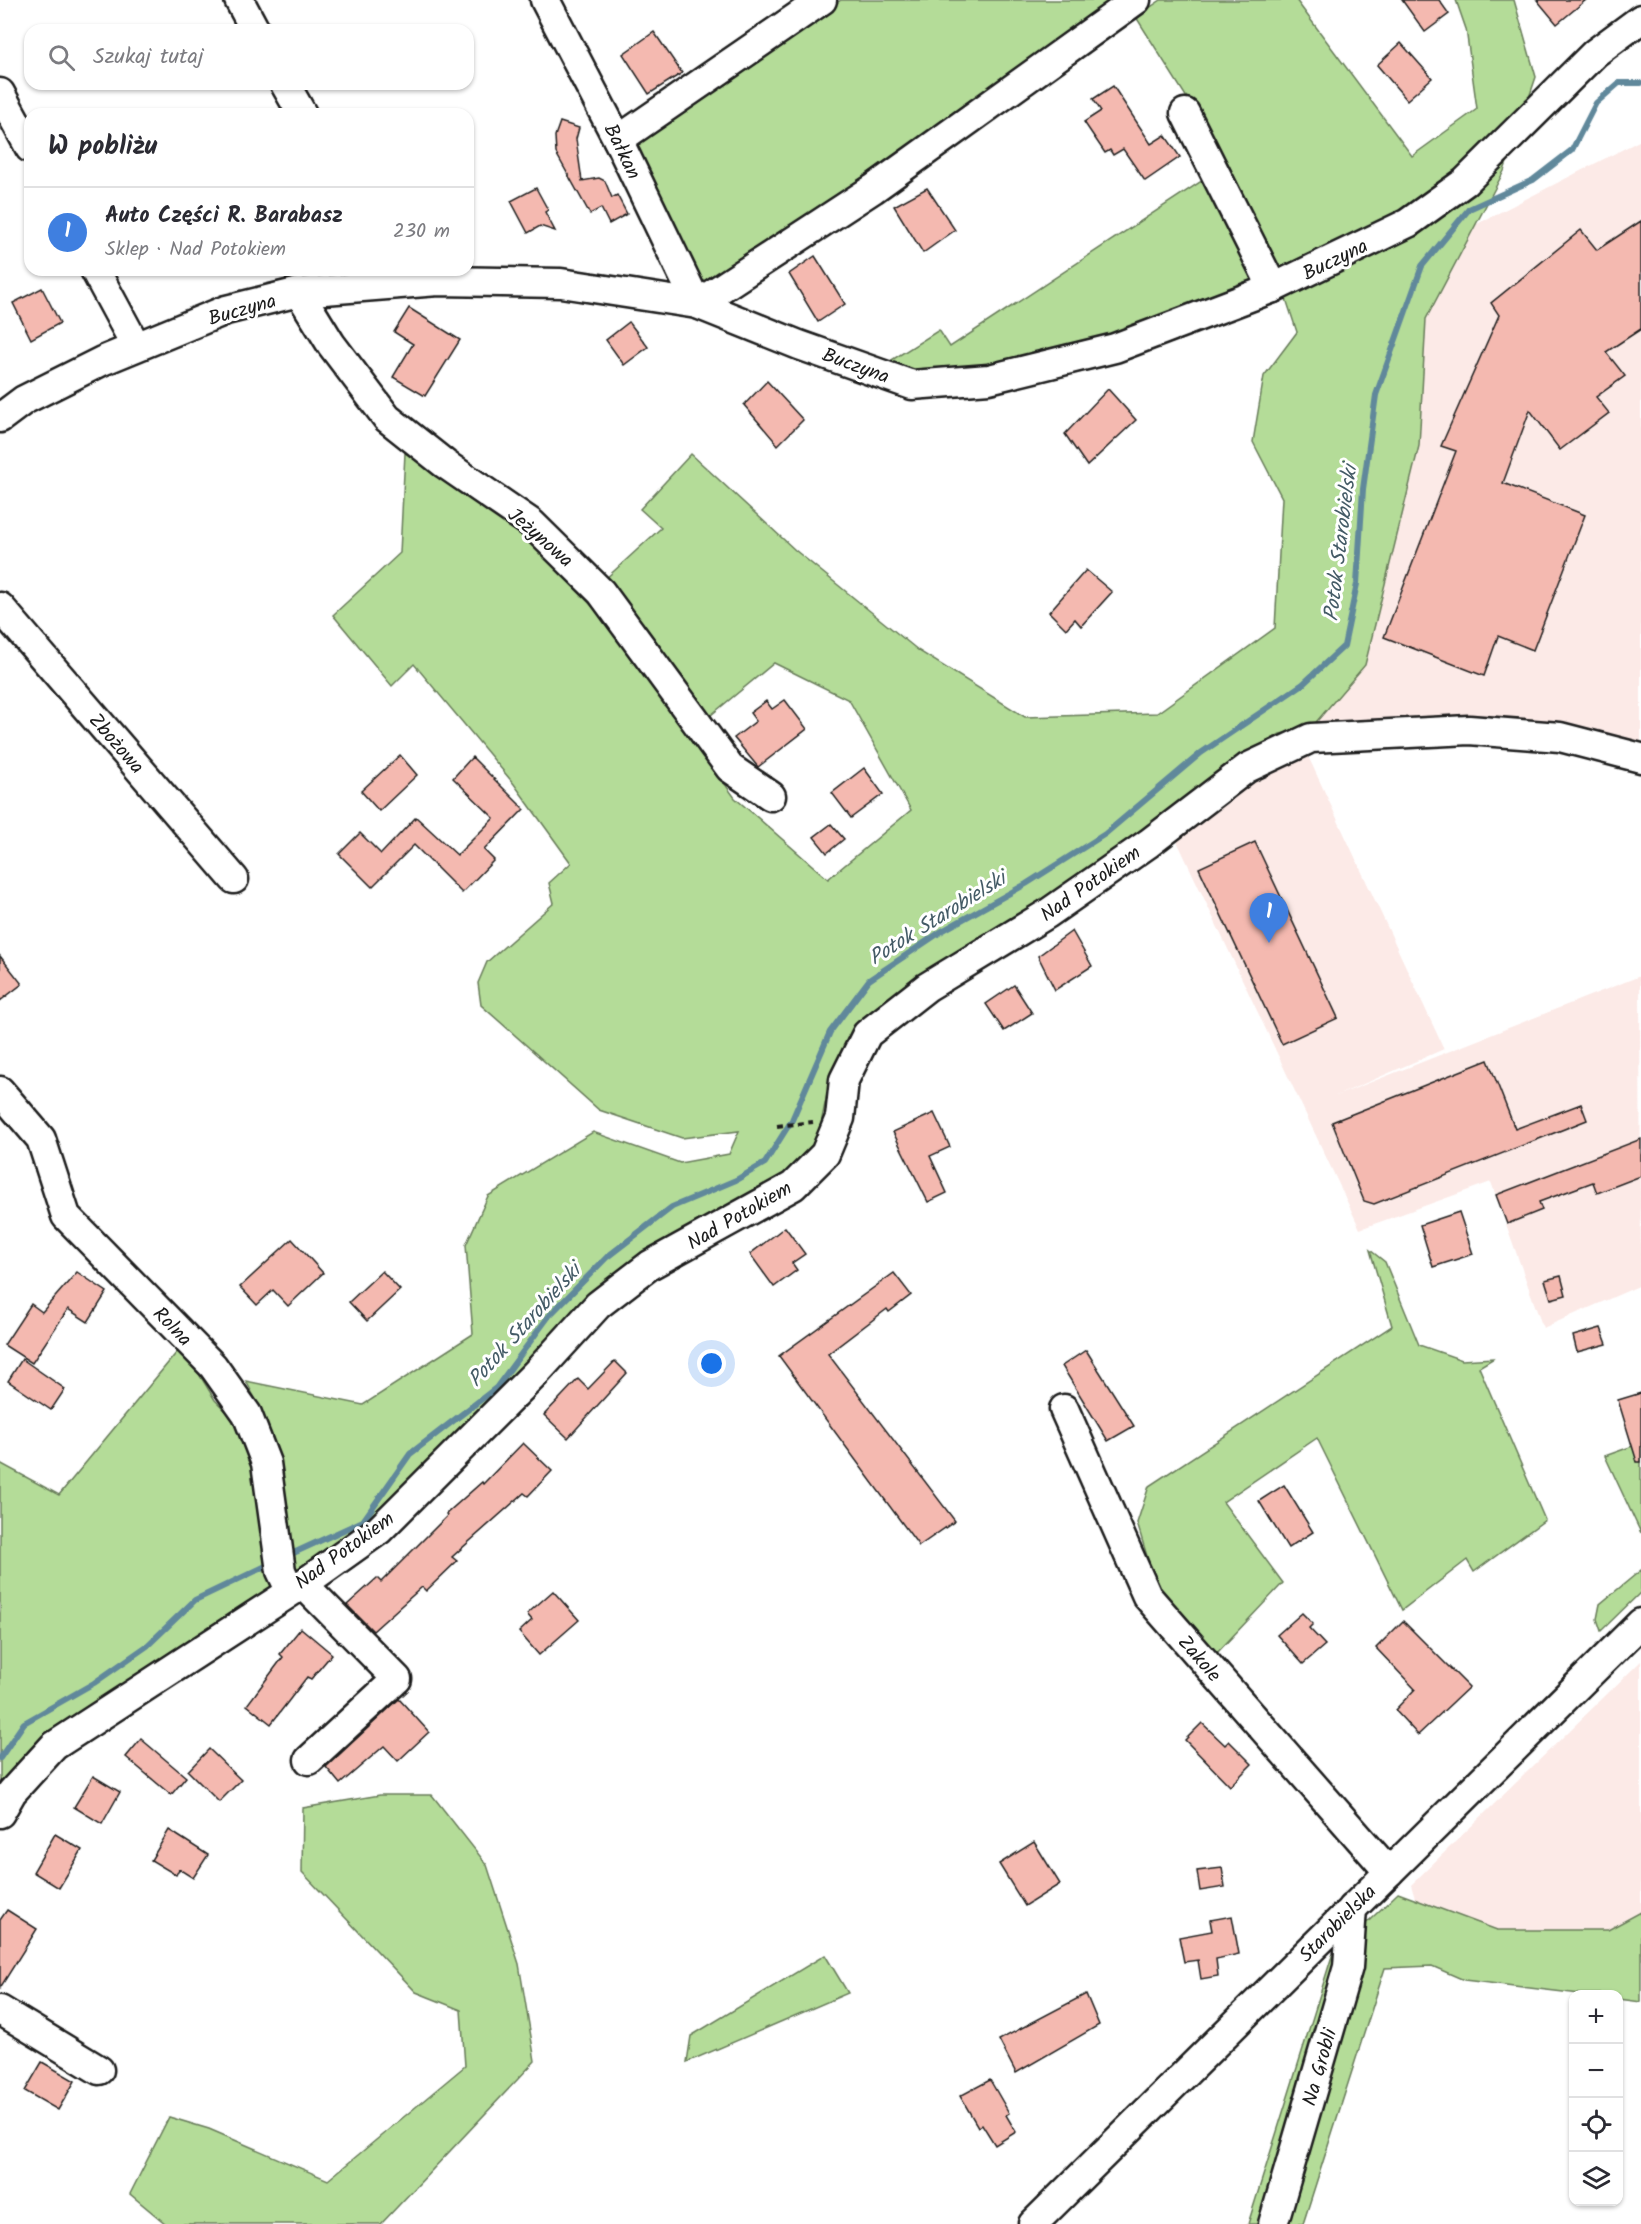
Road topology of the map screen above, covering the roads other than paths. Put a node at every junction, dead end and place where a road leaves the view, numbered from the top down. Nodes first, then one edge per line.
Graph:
1 (239, 0) edge
2 (545, 0) edge
3 (822, 0) edge
4 (1136, 0) edge
5 (1641, 19) edge
6 (252, 24) edge
7 (288, 90) edge
8 (0, 93) edge
9 (299, 108) edge
10 (1185, 113) dead end
11 (24, 137) edge
12 (618, 140) junction
13 (98, 276) edge
14 (392, 277) edge
15 (1273, 288) junction
16 (300, 292) junction
17 (697, 303) junction
18 (136, 346) junction
19 (0, 418) edge
20 (0, 607) edge
21 (1641, 758) edge
22 (771, 796) dead end
23 (234, 879) dead end
24 (0, 1091) edge
25 (1064, 1409) dead end
26 (288, 1574) junction
27 (1641, 1623) edge
28 (309, 1760) dead end
29 (0, 1813) edge
30 (1389, 1872) junction
31 (1352, 1908) junction
32 (0, 2010) edge
33 (99, 2070) dead end
34 (1033, 2224) edge
35 (1273, 2224) edge

1 - 6 street
2 - 12 street, Bałkan
3 - 12 street
4 - 17 street
5 - 15 street, Buczyna
7 - 9 street
8 - 11 street
10 - 15 street
12 - 17 street, Bałkan
13 - 18 street
14 - 16 street, Buczyna
14 - 17 street, Buczyna
15 - 17 street, Buczyna
16 - 18 street, Buczyna
16 - 22 street, Jeżynowa
18 - 19 street, Buczyna
20 - 23 street, Zbożowa
21 - 26 street, Nad Potokiem
24 - 26 street, Rolna
25 - 30 street, Zakole
26 - 28 street
26 - 29 street, Nad Potokiem
27 - 30 street, Starobielska
30 - 31 street, Starobielska
31 - 34 street, Starobielska
31 - 35 street, Na Grobli
32 - 33 street

